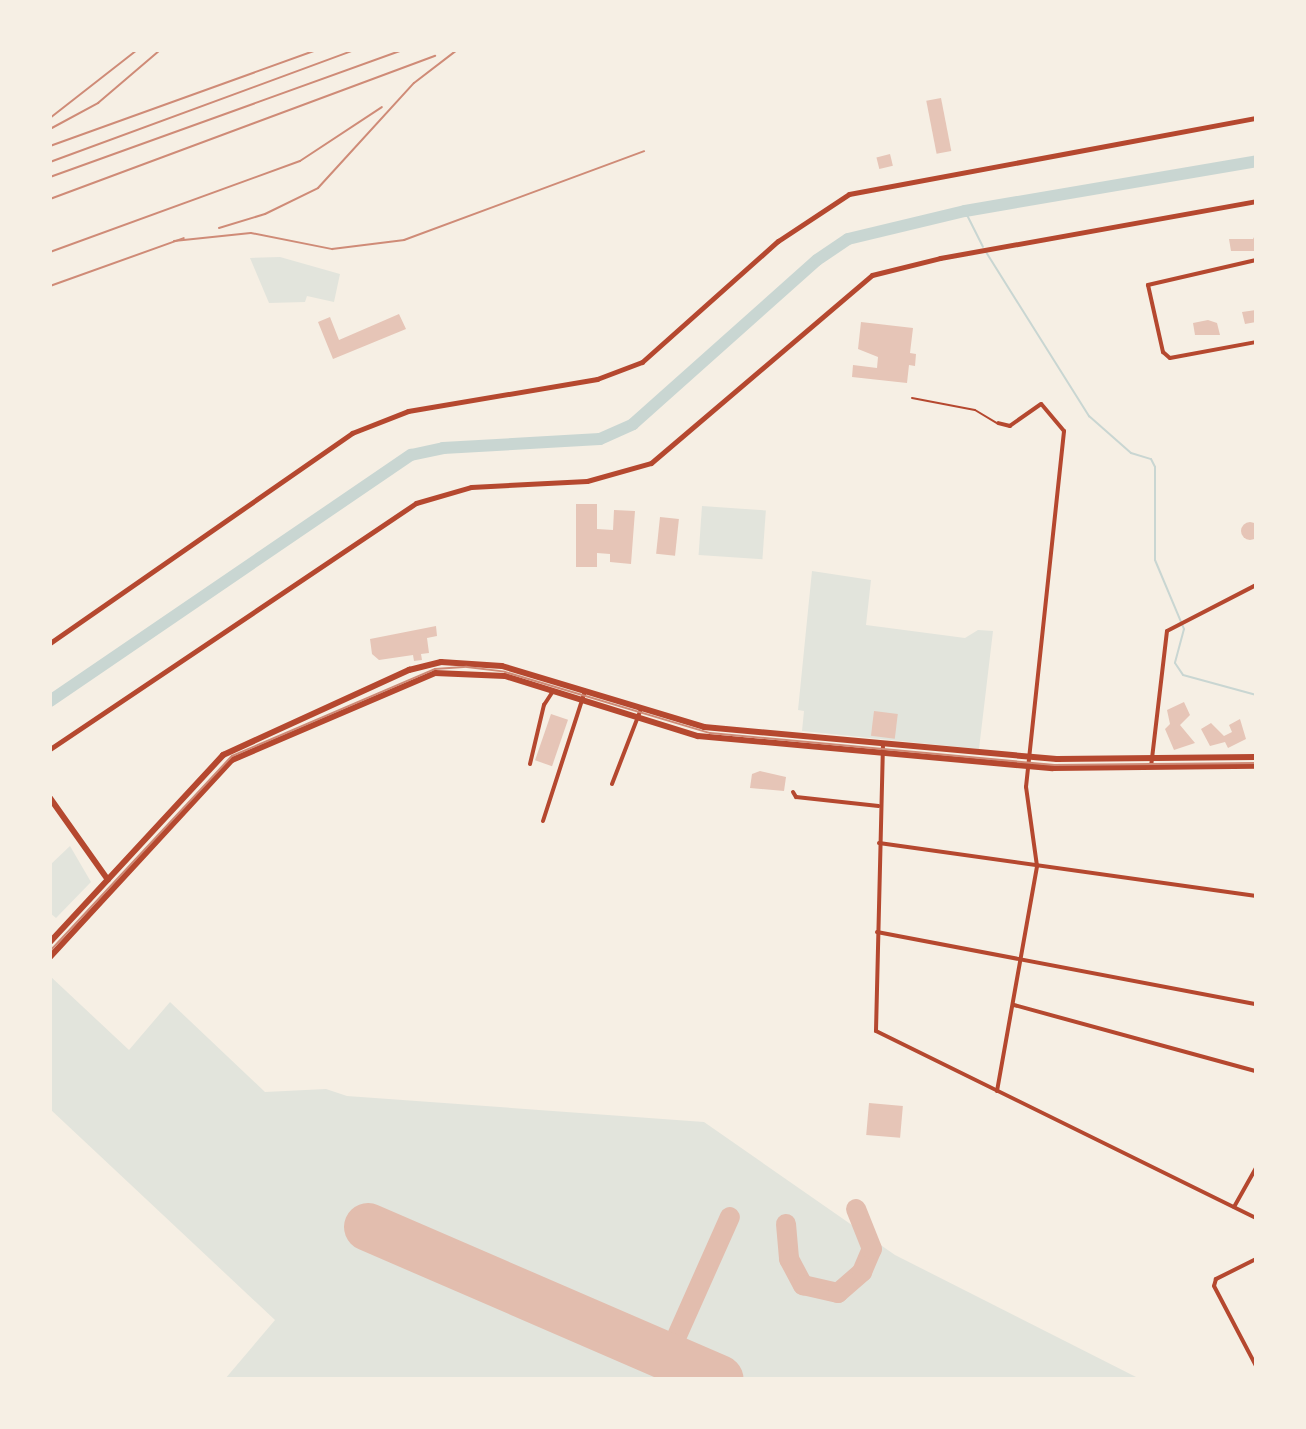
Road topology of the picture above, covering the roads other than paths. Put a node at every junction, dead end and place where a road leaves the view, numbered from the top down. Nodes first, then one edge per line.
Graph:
1 (1256, 118) edge
2 (1256, 201) edge
3 (1256, 260) edge
4 (1256, 342) edge
5 (912, 398) dead end
6 (998, 423) joint
7 (1256, 585) edge
8 (50, 643) edge
9 (554, 690) junction
10 (585, 691) junction
11 (583, 699) junction
12 (621, 700) junction
13 (641, 709) junction
14 (618, 711) junction
15 (637, 717) junction
16 (883, 744) junction
17 (50, 749) edge
18 (882, 753) junction
19 (1029, 757) junction
20 (1256, 757) edge
21 (1151, 758) junction
22 (530, 764) dead end
23 (1028, 766) junction
24 (1256, 766) edge
25 (1151, 767) junction
26 (612, 784) dead end
27 (793, 792) dead end
28 (51, 803) edge
29 (880, 806) junction
30 (543, 821) dead end
31 (879, 843) junction
32 (1037, 866) junction
33 (108, 879) junction
34 (115, 886) junction
35 (1256, 896) edge
36 (877, 932) junction
37 (50, 942) edge
38 (50, 957) edge
39 (1022, 960) junction
40 (1256, 1004) edge
41 (1014, 1005) junction
42 (1256, 1071) edge
43 (997, 1091) junction
44 (1256, 1168) edge
45 (1234, 1207) junction
46 (1256, 1218) edge
47 (1256, 1259) edge
48 (1256, 1366) edge

1 - 8 street
2 - 17 street
3 - 4 street
5 - 6 lane
6 - 19 street
7 - 21 street
9 - 11 main road
9 - 22 street
9 - 34 main road
10 - 11 street
10 - 12 main road
10 - 33 main road
11 - 14 main road
11 - 30 street
12 - 13 main road
12 - 14 street
13 - 15 street
13 - 16 main road
14 - 15 main road
15 - 18 main road
15 - 26 street
16 - 18 street
16 - 19 main road
18 - 23 main road
18 - 29 street
19 - 21 main road
19 - 23 street
20 - 21 main road
21 - 25 street
23 - 25 main road
23 - 32 street
24 - 25 main road
27 - 29 street
28 - 33 main road
29 - 31 street
31 - 32 street
31 - 36 street
32 - 35 street
32 - 39 street
33 - 34 main road
33 - 37 main road
34 - 38 main road
36 - 39 street
36 - 43 street
39 - 40 street
39 - 41 street
41 - 42 street
41 - 43 street
43 - 45 street
44 - 45 street
45 - 46 street
47 - 48 street

